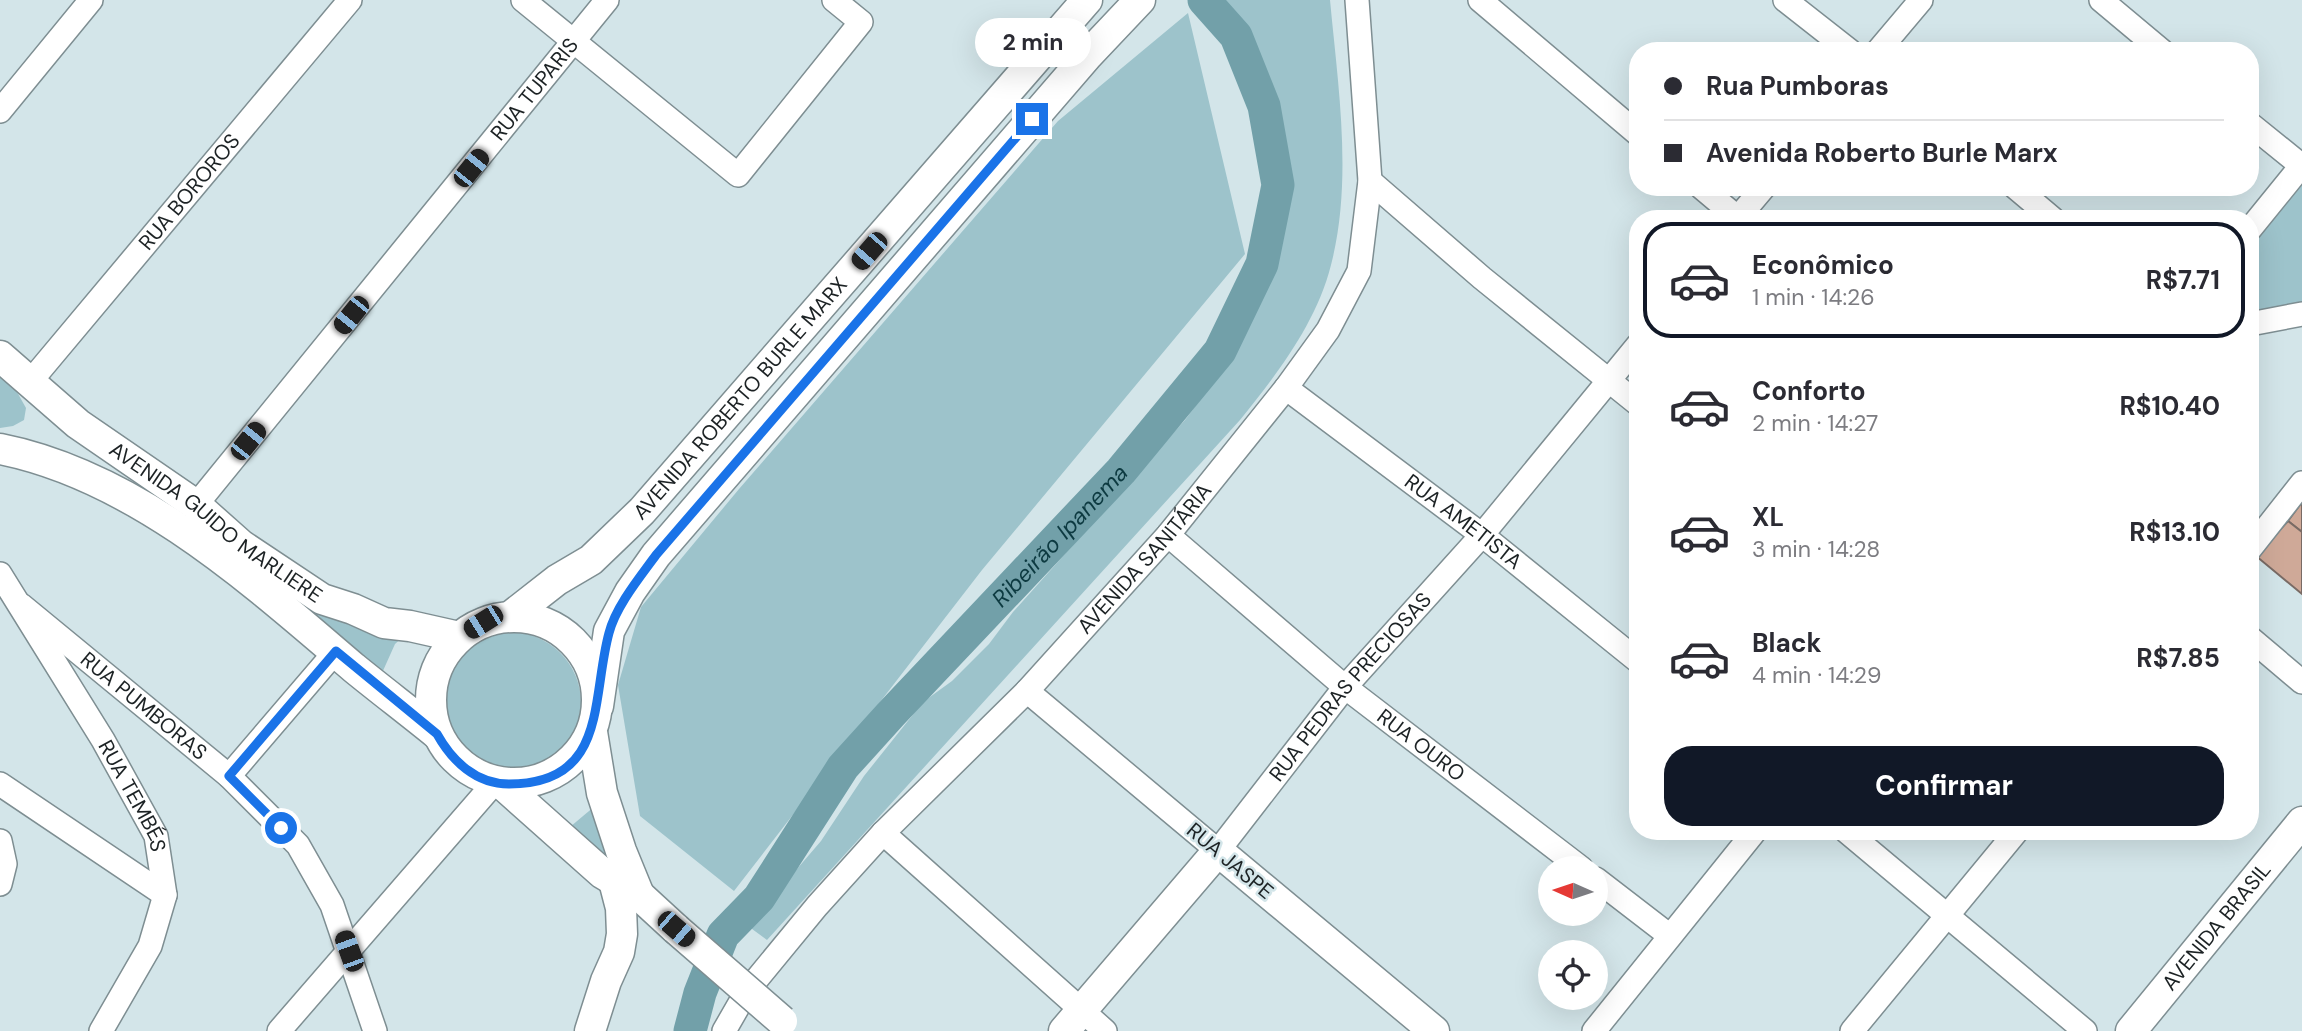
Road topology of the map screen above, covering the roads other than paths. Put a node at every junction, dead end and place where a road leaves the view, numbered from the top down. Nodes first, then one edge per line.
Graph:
1 (91, 0) edge
2 (350, 0) edge
3 (523, 0) edge
4 (607, 0) edge
5 (834, 0) edge
6 (1087, 0) edge
7 (1140, 0) edge
8 (1357, 0) edge
9 (1480, 0) edge
10 (1785, 0) edge
11 (1921, 0) edge
12 (2101, 0) edge
13 (574, 41) junction
14 (1839, 42) edge
15 (1886, 42) edge
16 (2151, 42) edge
17 (0, 111) edge
18 (1629, 126) edge
19 (2259, 131) edge
20 (2302, 166) edge
21 (1370, 181) junction
22 (1712, 196) edge
23 (1757, 196) edge
24 (2026, 196) edge
25 (1728, 210) edge
26 (1745, 210) edge
27 (2042, 210) edge
28 (2259, 218) edge
29 (2302, 314) edge
30 (2259, 322) edge
31 (0, 356) edge
32 (1629, 357) edge
33 (1610, 381) junction
34 (30, 382) junction
35 (1286, 388) junction
36 (1629, 397) edge
37 (0, 449) edge
38 (2302, 483) edge
39 (196, 505) junction
40 (1168, 535) junction
41 (1482, 535) junction
42 (2259, 538) edge
43 (0, 574) edge
44 (21, 605) junction
45 (511, 616) junction
46 (458, 637) junction
47 (2259, 646) edge
48 (336, 651) junction
49 (1629, 654) edge
50 (2302, 682) edge
51 (1345, 687) junction
52 (1027, 691) junction
53 (595, 719) junction
54 (437, 734) junction
55 (229, 776) junction
56 (499, 783) junction
57 (0, 784) edge
58 (2302, 822) edge
59 (883, 833) junction
60 (1748, 840) edge
61 (1857, 840) edge
62 (2010, 840) edge
63 (0, 841) edge
64 (1217, 851) junction
65 (1565, 856) edge
66 (0, 884) edge
67 (626, 888) junction
68 (1608, 888) edge
69 (165, 895) junction
70 (1947, 915) junction
71 (669, 923) junction
72 (1670, 936) junction
73 (349, 951) junction
74 (619, 952) junction
75 (1073, 1021) edge
76 (788, 1026) edge
77 (101, 1031) edge
78 (278, 1031) edge
79 (375, 1031) edge
80 (590, 1031) edge
81 (724, 1031) edge
82 (1105, 1031) edge
83 (1434, 1031) edge
84 (1594, 1031) edge
85 (1852, 1031) edge
86 (2085, 1031) edge
87 (2131, 1031) edge

1 - 17 street
2 - 34 street, RUA BOROROS
3 - 13 street
4 - 13 street, RUA TUPARIS
5 - 13 street
6 - 45 main road, AVENIDA ROBERTO BURLE MARX
7 - 53 main road, AVENIDA ROBERTO BURLE MARX
8 - 21 street, AVENIDA SANITÁRIA
9 - 18 street
10 - 14 street
11 - 15 street
12 - 16 street
13 - 39 street, RUA TUPARIS
19 - 20 street
20 - 28 street
21 - 33 street
21 - 35 street, AVENIDA SANITÁRIA
22 - 25 street
23 - 26 street
24 - 27 street
29 - 30 street
31 - 34 main road, AVENIDA GUIDO MARLIERE
32 - 33 street, RUA PEDRAS PRECIOSAS
33 - 36 street
33 - 41 street, RUA PEDRAS PRECIOSAS
34 - 39 main road, AVENIDA GUIDO MARLIERE
35 - 40 street, AVENIDA SANITÁRIA
35 - 41 street, RUA AMETISTA
37 - 48 main road, AVENIDA GUIDO MARLIERE
38 - 42 street
39 - 46 main road, AVENIDA GUIDO MARLIERE
40 - 51 street, RUA OURO
40 - 52 street, AVENIDA SANITÁRIA
41 - 49 street, RUA AMETISTA
41 - 51 street, RUA PEDRAS PRECIOSAS
43 - 44 street, RUA TEMBÉS
44 - 55 street, RUA PUMBORAS
44 - 69 street, RUA TEMBÉS
45 - 46 main road
45 - 53 main road
46 - 54 main road
47 - 50 street
48 - 54 main road, AVENIDA GUIDO MARLIERE
48 - 55 street
51 - 64 street, RUA PEDRAS PRECIOSAS
51 - 65 street, RUA OURO
52 - 59 street, AVENIDA SANITÁRIA
52 - 64 street, RUA JASPE
53 - 56 main road
53 - 67 main road
54 - 56 main road
55 - 73 street, RUA PUMBORAS
56 - 67 main road
56 - 73 street
57 - 69 street
58 - 87 main road, AVENIDA BRASIL
59 - 75 street
59 - 81 street, AVENIDA SANITÁRIA
60 - 72 street
61 - 70 street
62 - 70 street
63 - 66 street
64 - 75 main road, RUA PEDRAS PRECIOSAS
64 - 83 main road, RUA JASPE
67 - 71 main road
67 - 74 main road
68 - 72 street
69 - 77 street, RUA TEMBÉS
70 - 85 street
70 - 86 street
71 - 74 main road
71 - 76 main road, bridge
72 - 84 street
73 - 78 street
73 - 79 street, RUA PUMBORAS
74 - 80 main road
75 - 82 street

